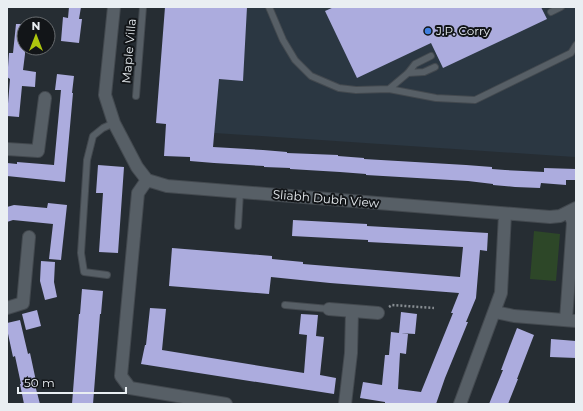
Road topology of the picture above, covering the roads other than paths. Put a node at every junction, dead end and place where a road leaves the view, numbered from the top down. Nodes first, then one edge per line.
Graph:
1 (114, 7) edge
2 (143, 7) edge
3 (269, 7) edge
4 (561, 7) edge
5 (550, 12) dead end
6 (576, 44) edge
7 (431, 56) dead end
8 (435, 67) dead end
9 (408, 73) junction
10 (389, 88) junction
11 (136, 96) dead end
12 (45, 98) dead end
13 (114, 123) junction
14 (7, 149) edge
15 (147, 180) junction
16 (240, 192) junction
17 (572, 210) edge
18 (505, 214) junction
19 (238, 226) dead end
20 (29, 237) dead end
21 (107, 275) dead end
22 (285, 305) dead end
23 (7, 308) edge
24 (329, 309) joint
25 (352, 311) junction
26 (495, 312) junction
27 (378, 313) road end
28 (571, 321) edge
29 (226, 404) edge
30 (345, 404) edge
31 (460, 404) edge

1 - 13 street
2 - 11 lane, Maple Villa
3 - 10 lane
4 - 5 lane
6 - 10 lane
7 - 9 lane
8 - 9 lane
9 - 10 lane
12 - 14 street
13 - 15 street
13 - 21 lane
15 - 16 street, Sliabh Dubh View
15 - 29 street
16 - 18 street, Sliabh Dubh View
16 - 19 lane
17 - 18 street, Sliabh Dubh View
17 - 28 street
18 - 26 street
20 - 23 street
22 - 24 lane
24 - 25 street
25 - 27 street
25 - 30 street
26 - 28 street
26 - 31 street

